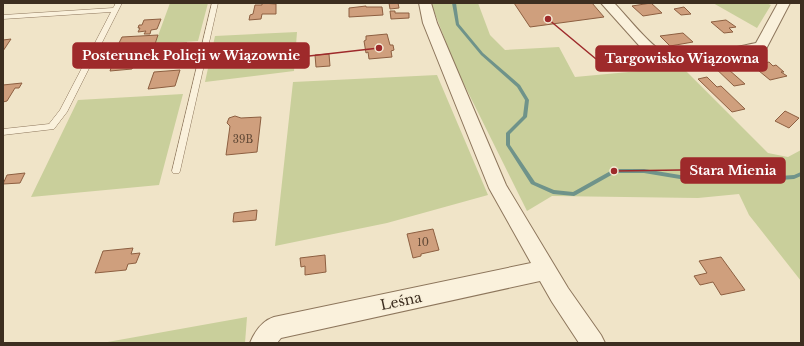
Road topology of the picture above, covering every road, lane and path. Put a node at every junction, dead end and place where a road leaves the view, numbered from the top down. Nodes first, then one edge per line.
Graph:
1 (215, 3) edge
2 (425, 3) edge
3 (607, 3) edge
4 (784, 3) edge
5 (117, 6) edge
6 (3, 17) edge
7 (3, 132) edge
8 (176, 171) dead end
9 (546, 270) junction
10 (262, 343) edge
11 (593, 343) edge

1 - 8 lane
2 - 9 street
3 - 4 street
5 - 6 lane
5 - 7 lane
9 - 10 street, Leśna
9 - 11 street

